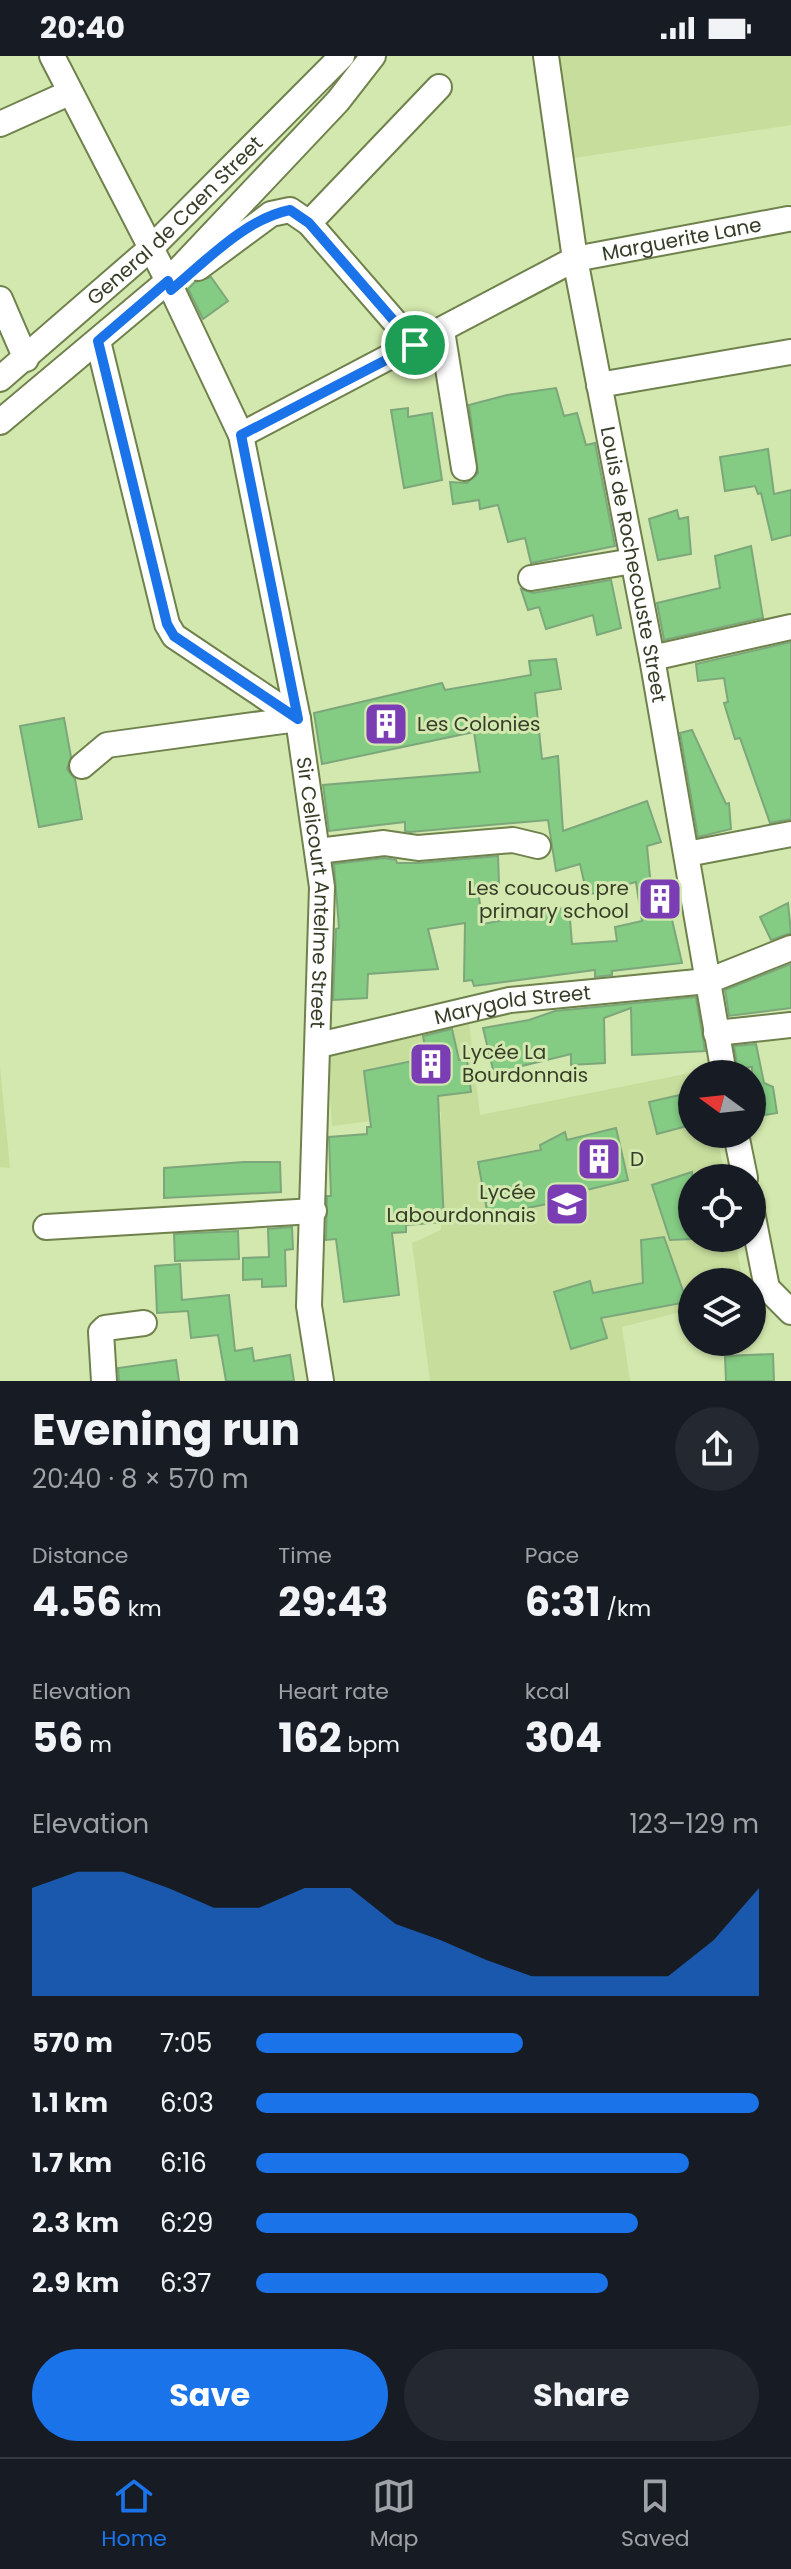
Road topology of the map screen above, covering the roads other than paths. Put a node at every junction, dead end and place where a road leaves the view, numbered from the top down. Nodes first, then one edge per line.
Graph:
1 (52, 56) edge
2 (373, 56) edge
3 (546, 56) edge
4 (331, 61) edge
5 (439, 87) dead end
6 (69, 93) junction
7 (0, 124) edge
8 (788, 219) dead end
9 (309, 223) junction
10 (151, 248) junction
11 (575, 259) junction
12 (170, 286) junction
13 (0, 299) edge
14 (442, 331) junction
15 (98, 341) junction
16 (415, 345) junction
17 (790, 352) edge
18 (26, 359) junction
19 (0, 379) edge
20 (599, 385) junction
21 (0, 422) edge
22 (241, 435) junction
23 (464, 468) dead end
24 (633, 561) junction
25 (531, 578) dead end
26 (791, 627) edge
27 (652, 658) junction
28 (298, 719) junction
29 (82, 766) dead end
30 (791, 834) edge
31 (538, 846) dead end
32 (318, 851) junction
33 (687, 854) junction
34 (791, 948) edge
35 (708, 981) junction
36 (791, 1025) edge
37 (716, 1033) junction
38 (319, 1045) junction
39 (721, 1060) edge
40 (314, 1211) junction
41 (46, 1227) dead end
42 (760, 1252) edge
43 (791, 1312) edge
44 (144, 1323) dead end
45 (104, 1381) edge
46 (321, 1381) edge

1 - 6 street, Sir Celicourt Antelme Street
2 - 12 street, General de Caen Street
3 - 11 street, Louis de Rochecouste Street
4 - 10 street, General de Caen Street
5 - 9 street
6 - 7 street
6 - 10 street, Sir Celicourt Antelme Street
8 - 11 street, Marguerite Lane
9 - 12 street
9 - 16 street
10 - 12 street, Sir Celicourt Antelme Street
10 - 18 street, General de Caen Street
11 - 14 street, Marguerite Lane
11 - 20 street, Louis de Rochecouste Street
12 - 15 street, General de Caen Street
12 - 22 street, Sir Celicourt Antelme Street
13 - 18 street
14 - 16 street, Marguerite Lane
14 - 23 street
15 - 21 street, General de Caen Street
15 - 28 street
16 - 22 street, Marguerite Lane
17 - 20 street
18 - 19 street, General de Caen Street
20 - 24 street, Louis de Rochecouste Street
22 - 28 street, Sir Celicourt Antelme Street
24 - 25 street
24 - 27 street, Louis de Rochecouste Street
26 - 27 street
27 - 33 street, Louis de Rochecouste Street
28 - 29 street
28 - 32 street, Sir Celicourt Antelme Street
30 - 33 street
31 - 32 street
32 - 38 street, Sir Celicourt Antelme Street
33 - 35 street, Louis de Rochecouste Street
34 - 35 street, Marygold Street
35 - 37 street, Louis de Rochecouste Street
35 - 38 street, Marygold Street
36 - 37 street
37 - 39 street, Louis de Rochecouste Street
38 - 40 street, Sir Celicourt Antelme Street
40 - 41 street
40 - 46 street, Sir Celicourt Antelme Street
42 - 43 street
44 - 45 street

